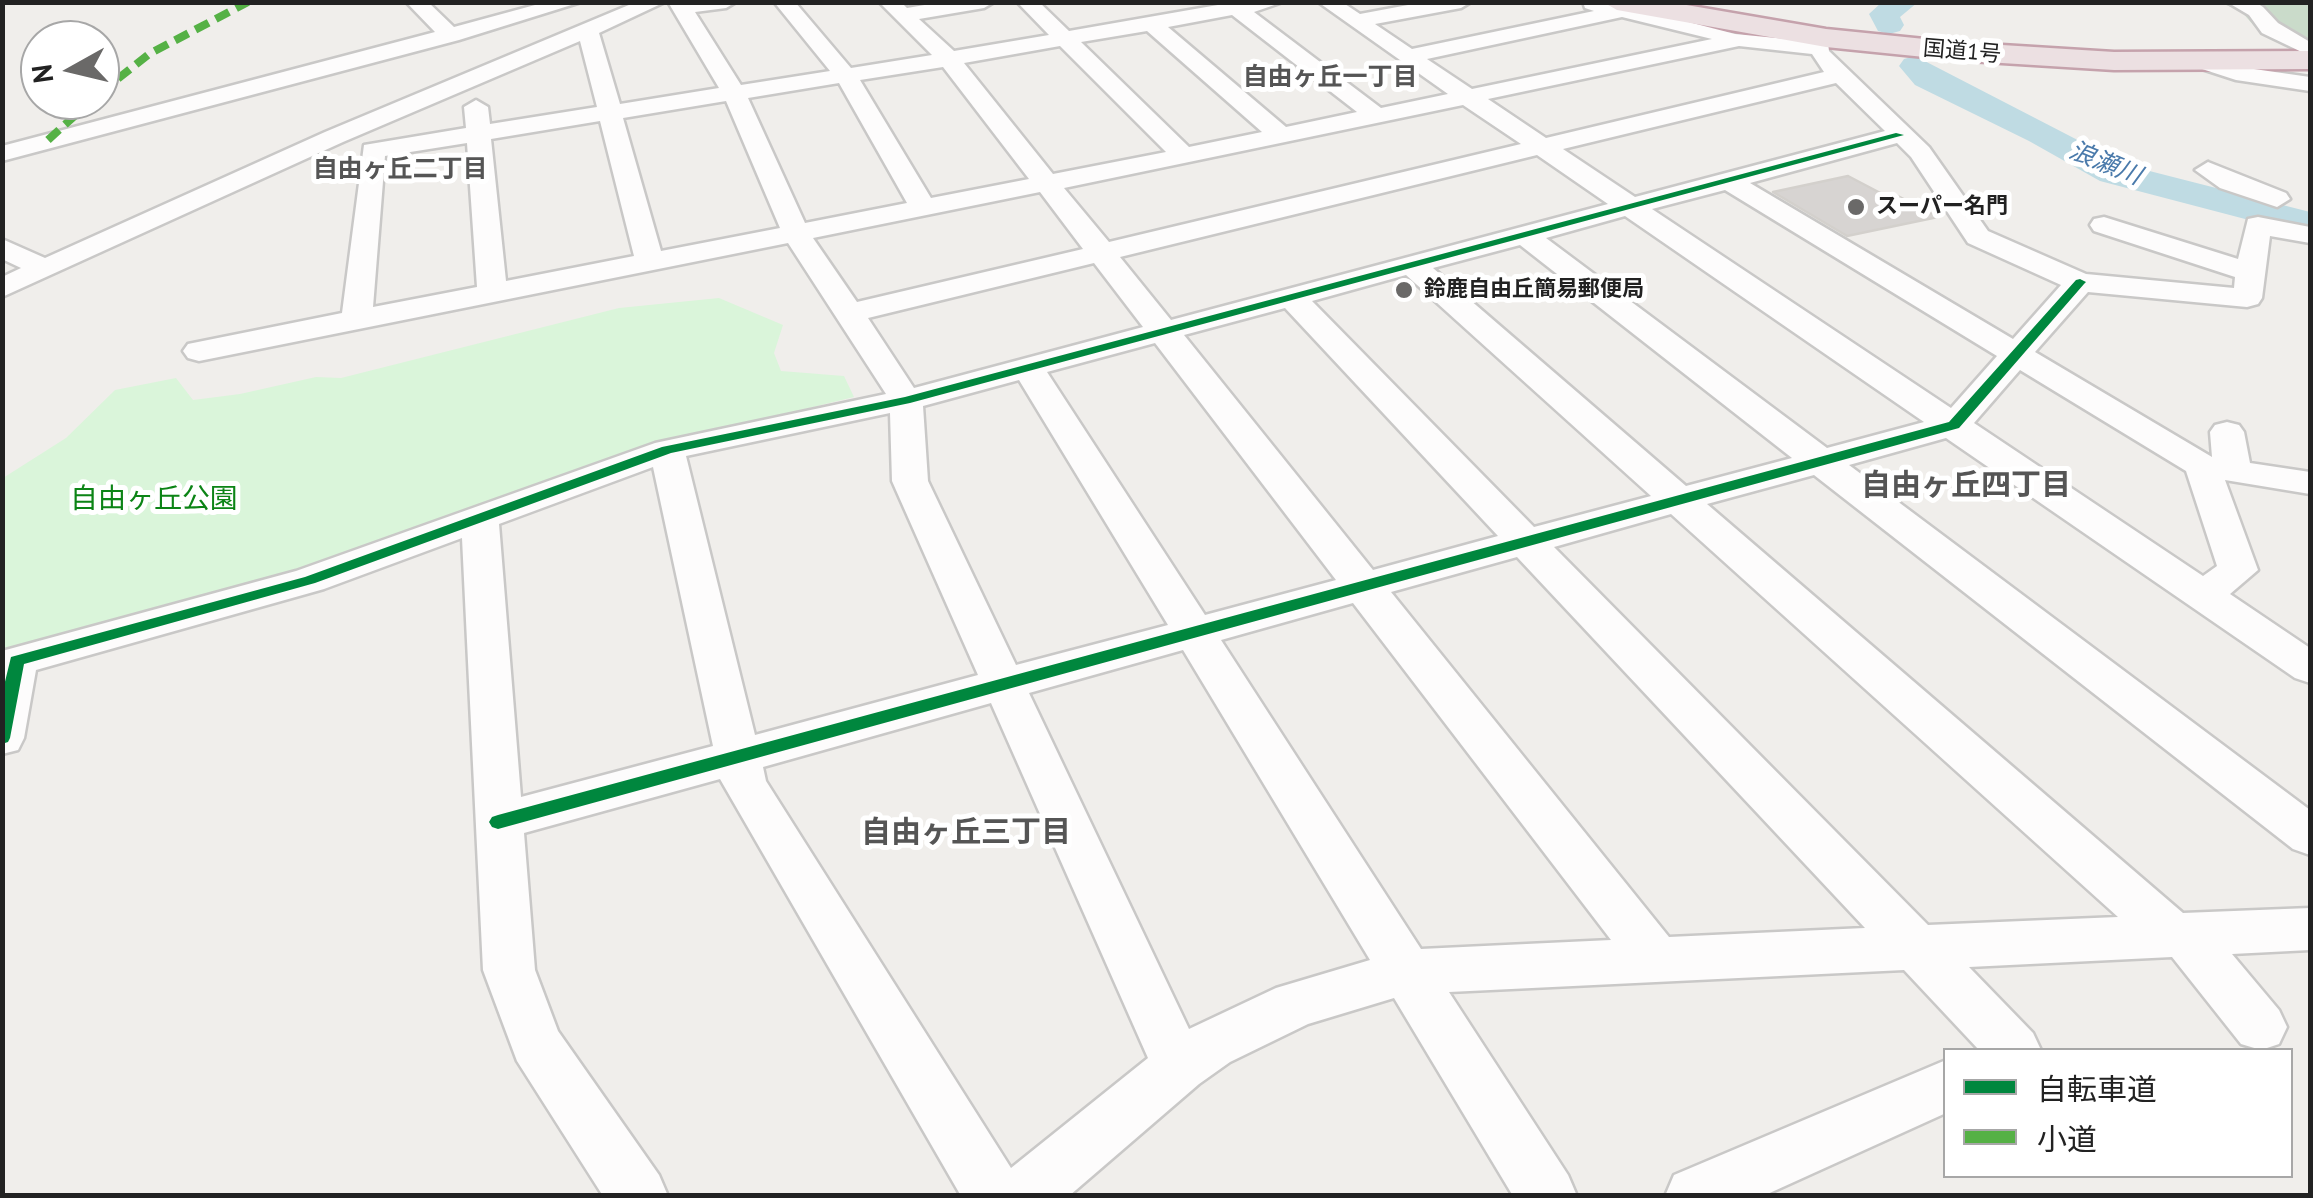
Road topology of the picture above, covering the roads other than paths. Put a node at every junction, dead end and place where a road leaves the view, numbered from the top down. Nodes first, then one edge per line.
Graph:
1 (416, 2) edge
2 (571, 2) edge
3 (655, 2) edge
4 (726, 2) edge
5 (784, 2) edge
6 (984, 2) edge
7 (1027, 2) edge
8 (1273, 2) edge
9 (1328, 2) edge
10 (1460, 2) edge
11 (1660, 2) edge
12 (2237, 2) edge
13 (680, 5) edge
14 (1601, 5) edge
15 (896, 9) edge
16 (1237, 9) junction
17 (1356, 21) junction
18 (1152, 24) junction
19 (588, 30) junction
20 (451, 35) junction
21 (1825, 39) junction
22 (1062, 40) junction
23 (1739, 40) junction
24 (2310, 50) edge
25 (1408, 56) junction
26 (949, 59) junction
27 (2310, 60) edge
28 (2207, 63) junction
29 (1840, 75) junction
30 (846, 76) junction
31 (474, 78) junction
32 (2310, 84) edge
33 (734, 93) junction
34 (1469, 97) junction
35 (611, 112) junction
36 (1377, 116) junction
37 (478, 132) junction
38 (1899, 135) junction
39 (1281, 136) junction
40 (334, 138) junction
41 (1543, 147) junction
42 (374, 150) junction
43 (2, 154) edge
44 (1184, 156) junction
45 (2208, 170) dead end
46 (1729, 181) junction
47 (1046, 183) junction
48 (2310, 187) edge
49 (1632, 207) junction
50 (923, 208) junction
51 (2310, 209) edge
52 (2266, 210) junction
53 (2104, 225) dead end
54 (796, 232) junction
55 (1526, 236) junction
56 (2310, 236) edge
57 (2, 247) edge
58 (1102, 253) junction
59 (650, 262) junction
60 (1414, 267) junction
61 (43, 268) junction
62 (2250, 272) junction
63 (2080, 282) junction
64 (2, 288) edge
65 (492, 293) junction
66 (1292, 298) junction
67 (848, 314) junction
68 (357, 319) junction
69 (1165, 332) junction
70 (199, 351) dead end
71 (2017, 357) junction
72 (1029, 368) junction
73 (906, 400) junction
74 (1954, 425) junction
75 (2227, 432) dead end
76 (1823, 461) junction
77 (670, 462) junction
78 (2218, 469) junction
79 (2310, 483) edge
80 (1680, 501) junction
81 (480, 530) junction
82 (1528, 541) junction
83 (1364, 588) junction
84 (2197, 591) junction
85 (1196, 632) junction
86 (2310, 668) edge
87 (1004, 684) junction
88 (2, 738) edge
89 (735, 757) junction
90 (498, 822) junction
91 (2310, 836) edge
92 (2310, 929) edge
93 (2178, 934) junction
94 (1916, 948) junction
95 (1655, 958) junction
96 (1405, 972) junction
97 (2260, 1027) dead end
98 (2012, 1048) edge
99 (1178, 1066) junction
100 (1943, 1087) edge
101 (638, 1196) edge
102 (994, 1196) edge
103 (1024, 1196) edge
104 (1547, 1196) edge
105 (1695, 1196) edge

1 - 20 street
2 - 20 street
3 - 19 street
4 - 13 street
5 - 30 street
6 - 15 street
7 - 22 street
8 - 16 street
9 - 17 street
10 - 17 street
11 - 21 highway, 国道1号
12 - 24 street
13 - 33 street
14 - 21 highway, 国道1号
14 - 23 street
14 - 25 street
15 - 26 street
16 - 18 street
16 - 36 street
17 - 25 street
18 - 22 street
18 - 39 street
19 - 31 street
19 - 35 street
20 - 43 street
21 - 23 street
21 - 24 highway, 国道1号
21 - 28 highway, 国道1号
21 - 29 street
22 - 26 street
22 - 44 street
23 - 34 street
25 - 34 street
26 - 30 street
26 - 47 street
27 - 28 highway, 国道1号
28 - 32 street
29 - 38 street
29 - 41 street
30 - 33 street
30 - 50 street
31 - 37 street
31 - 40 street
33 - 35 street
33 - 54 street
34 - 36 street
34 - 41 street
35 - 37 street
35 - 59 street
36 - 39 street
37 - 42 street
37 - 65 street
38 - 46 street
38 - 63 street
39 - 44 street
40 - 42 street
40 - 61 street
41 - 49 street
41 - 58 street
42 - 68 street
44 - 47 street
45 - 52 street
46 - 49 street
46 - 71 street
47 - 50 street
47 - 58 street
48 - 52 street
49 - 55 street
49 - 74 street
50 - 54 street
51 - 52 street
52 - 56 street
52 - 62 street
53 - 62 street
54 - 59 street
54 - 67 street
55 - 60 street
55 - 76 street
57 - 61 street
58 - 67 street
58 - 69 street
59 - 65 street
60 - 66 street
60 - 80 street
61 - 64 street
62 - 63 street
63 - 71 street
65 - 68 street
66 - 69 street
66 - 82 street
67 - 73 street
68 - 70 street
69 - 72 street
69 - 83 street
71 - 74 street
71 - 78 street
72 - 73 street
72 - 85 street
73 - 77 street
73 - 87 street
74 - 76 street
74 - 84 street
75 - 78 street
76 - 80 street
76 - 91 street
77 - 81 street
77 - 89 street
78 - 79 street
78 - 84 street
80 - 82 street
80 - 93 street
81 - 88 street
81 - 90 street
82 - 83 street
82 - 94 street
83 - 85 street
83 - 95 street
84 - 86 street
85 - 87 street
85 - 96 street
87 - 89 street
87 - 99 street
89 - 90 street
89 - 102 street
90 - 101 street
92 - 93 street
93 - 94 street
93 - 97 street
94 - 95 street
94 - 98 street
95 - 96 street
96 - 99 street
96 - 104 street
99 - 103 street
100 - 105 street

